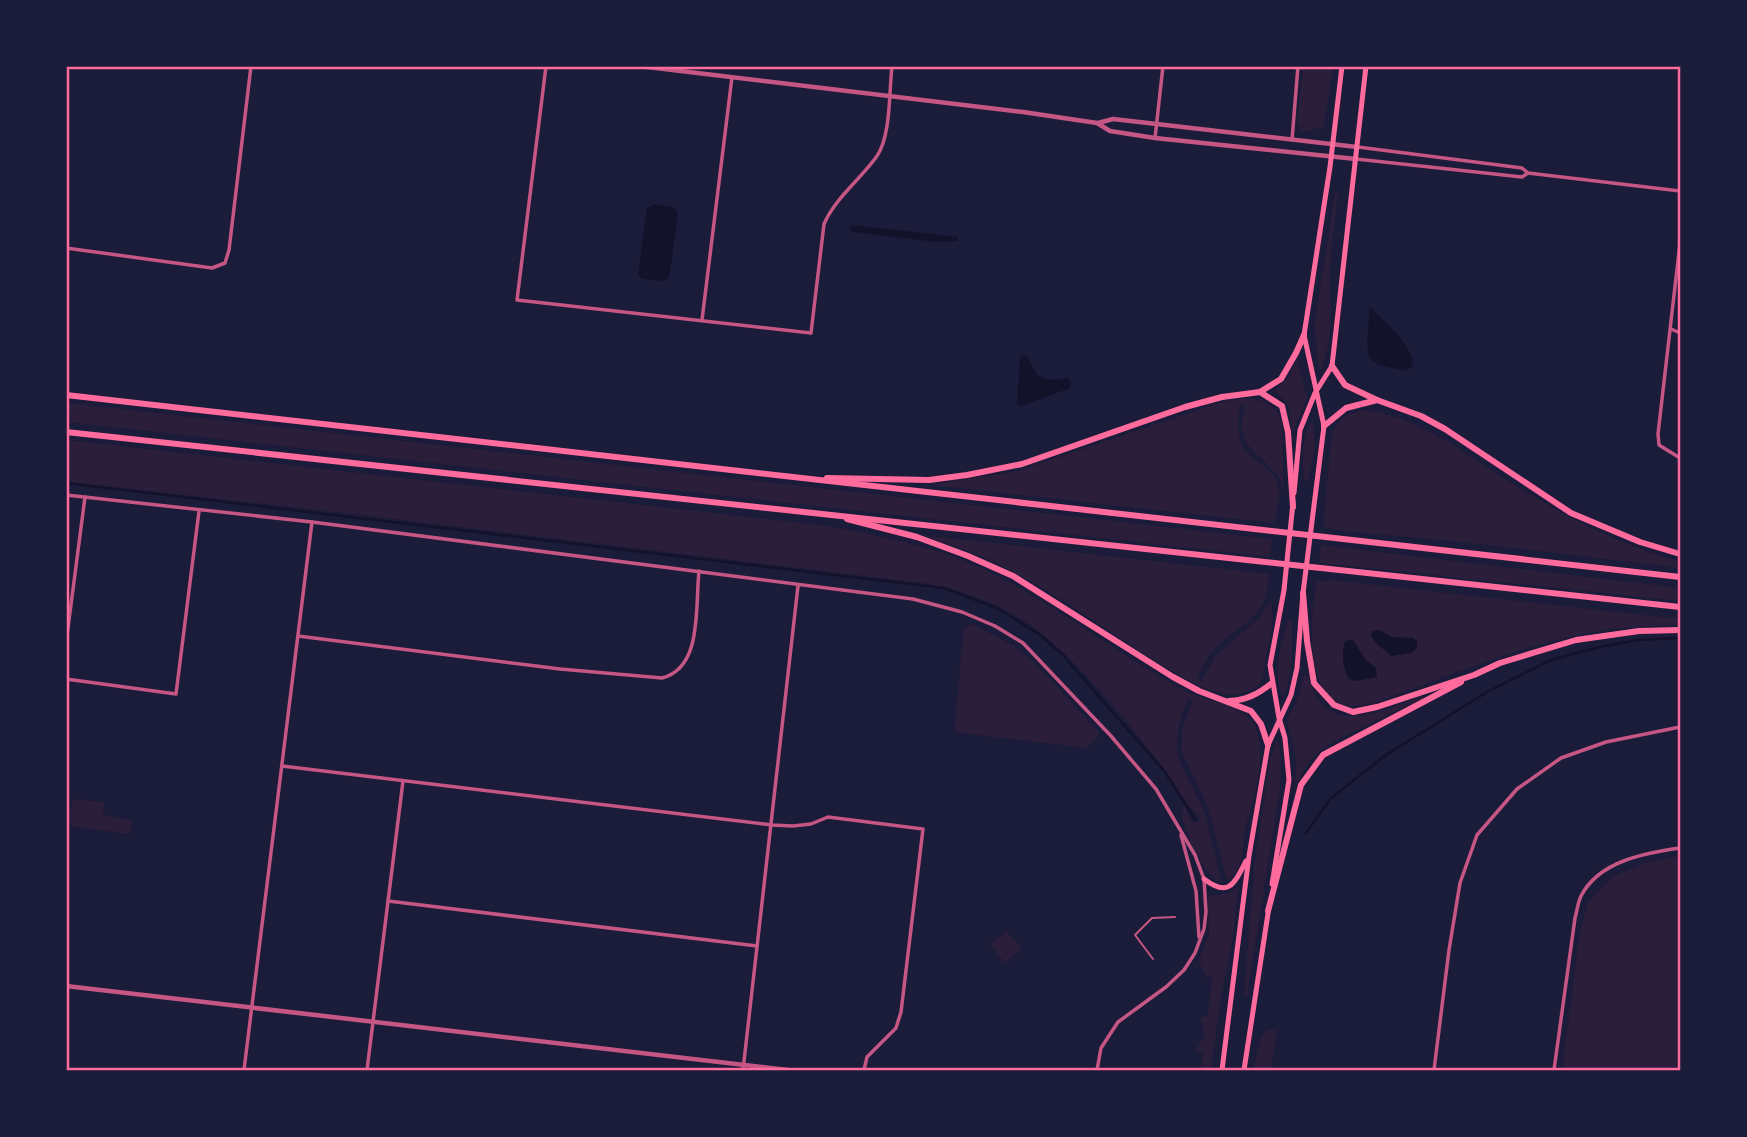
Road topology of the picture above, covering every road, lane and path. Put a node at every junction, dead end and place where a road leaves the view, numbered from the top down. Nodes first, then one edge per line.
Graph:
1 (251, 66) edge
2 (547, 66) edge
3 (639, 66) edge
4 (892, 66) edge
5 (1163, 66) edge
6 (1298, 66) edge
7 (1342, 66) edge
8 (1366, 66) edge
9 (733, 77) junction
10 (889, 97) junction
11 (1097, 123) junction
12 (1156, 125) junction
13 (1155, 138) junction
14 (1292, 140) junction
15 (1333, 144) junction
16 (1357, 147) junction
17 (1331, 158) junction
18 (1356, 159) junction
19 (1455, 159) junction
20 (1454, 170) junction
21 (1528, 173) junction
22 (1681, 191) edge
23 (1681, 243) edge
24 (66, 248) edge
25 (702, 320) junction
26 (1671, 329) junction
27 (1681, 333) edge
28 (1304, 335) junction
29 (1332, 366) junction
30 (1260, 392) junction
31 (1315, 393) junction
32 (66, 395) edge
33 (1377, 400) junction
34 (1324, 426) junction
35 (66, 432) edge
36 (1681, 458) edge
37 (780, 476) junction
38 (66, 495) edge
39 (85, 497) junction
40 (1293, 507) junction
41 (199, 511) junction
42 (836, 515) junction
43 (312, 522) junction
44 (1681, 554) edge
45 (699, 571) junction
46 (1681, 577) edge
47 (798, 585) junction
48 (1303, 593) junction
49 (1681, 607) edge
50 (1681, 630) edge
51 (298, 636) junction
52 (66, 643) edge
53 (1474, 675) junction
54 (66, 680) edge
55 (1272, 683) junction
56 (1227, 701) junction
57 (1279, 718) junction
58 (1681, 727) edge
59 (1268, 745) junction
60 (282, 766) junction
61 (403, 781) junction
62 (772, 825) junction
63 (1180, 833) junction
64 (1681, 848) edge
65 (1249, 856) junction
66 (1204, 879) junction
67 (388, 901) junction
68 (1268, 911) junction
69 (1175, 917) dead end
70 (1199, 942) junction
71 (757, 946) junction
72 (1153, 959) dead end
73 (66, 986) edge
74 (251, 1007) junction
75 (373, 1024) junction
76 (743, 1068) edge
77 (244, 1070) edge
78 (367, 1070) edge
79 (788, 1070) edge
80 (864, 1070) edge
81 (1097, 1070) edge
82 (1222, 1070) edge
83 (1244, 1070) edge
84 (1434, 1070) edge
85 (1554, 1070) edge

1 - 24 street
2 - 25 street
3 - 9 street
4 - 10 street
5 - 12 street
6 - 14 street
7 - 15 main road
8 - 16 main road
9 - 10 street
9 - 25 street
10 - 11 street
10 - 25 street
11 - 12 street
11 - 13 street
12 - 13 street
12 - 14 street
13 - 17 street
14 - 15 street
15 - 16 street
15 - 17 main road
16 - 18 main road
16 - 19 street
17 - 18 street
17 - 28 main road
18 - 20 street
18 - 29 main road
19 - 20 street
19 - 21 street
20 - 21 street
21 - 22 street
23 - 26 street
26 - 27 street
26 - 36 street
28 - 30 highway
28 - 31 main road
29 - 31 main road
29 - 33 highway
30 - 37 highway
30 - 40 highway
31 - 34 main road
31 - 40 main road
32 - 37 highway
33 - 34 highway
33 - 44 highway
34 - 48 main road
35 - 42 highway
37 - 46 highway
38 - 39 street
39 - 41 street
39 - 52 street
40 - 55 main road
41 - 43 street
41 - 54 street
42 - 49 highway
42 - 56 highway
43 - 45 street
43 - 51 street
45 - 47 street
45 - 51 street
47 - 62 street
47 - 63 street
48 - 53 highway
48 - 57 main road
50 - 53 highway
51 - 60 street
53 - 68 highway
55 - 56 highway
55 - 57 main road
56 - 59 highway
57 - 59 main road
57 - 68 main road
58 - 84 street
59 - 65 main road
60 - 61 street
60 - 74 street
61 - 62 street
61 - 67 street
62 - 71 street
62 - 80 street
63 - 66 street
63 - 70 street
64 - 85 street
65 - 66 main road
65 - 82 main road
66 - 70 street
67 - 71 street
67 - 75 street
68 - 83 main road
69 - 72 lane
70 - 81 street
71 - 76 street
73 - 74 street
74 - 75 street
74 - 77 street
75 - 76 street
75 - 78 street
76 - 79 street

